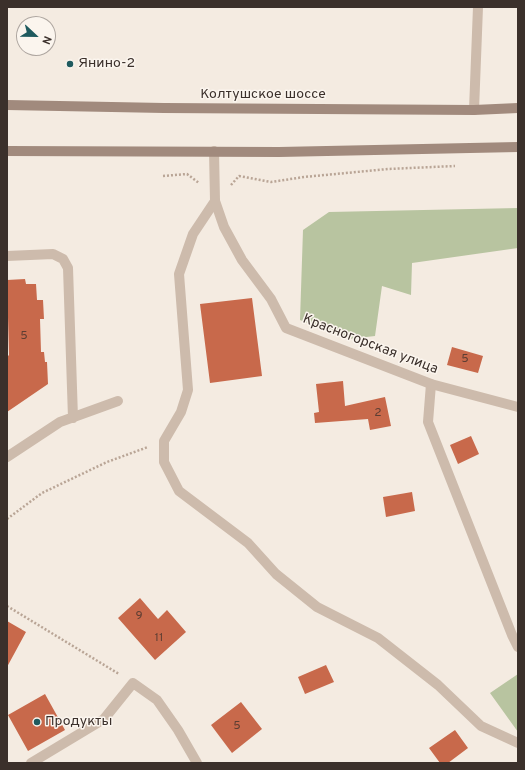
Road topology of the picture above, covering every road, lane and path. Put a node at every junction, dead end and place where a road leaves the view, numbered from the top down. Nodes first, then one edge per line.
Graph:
1 (478, 7) edge
2 (7, 105) edge
3 (518, 108) edge
4 (474, 110) junction
5 (518, 147) edge
6 (7, 151) edge
7 (214, 151) junction
8 (457, 166) dead end
9 (163, 176) dead end
10 (215, 186) junction
11 (215, 201) junction
12 (7, 256) edge
13 (431, 384) junction
14 (118, 401) dead end
15 (518, 407) edge
16 (73, 418) junction
17 (164, 441) junction
18 (7, 458) edge
19 (7, 519) edge
20 (7, 606) edge
21 (518, 647) edge
22 (133, 683) junction
23 (518, 743) edge
24 (31, 763) edge
25 (197, 763) edge

1 - 4 street
2 - 4 main road, Колтушское шоссе
3 - 4 main road, Колтушское шоссе
5 - 7 main road
6 - 7 main road
7 - 10 street, Красногорская улица
8 - 10 path
9 - 10 path
10 - 11 street, Красногорская улица
11 - 13 street, Красногорская улица
11 - 17 street
12 - 16 street
13 - 15 street, Красногорская улица
13 - 21 street
14 - 16 street
16 - 18 street
17 - 19 path
17 - 23 street
20 - 22 path
22 - 24 street
22 - 25 street

